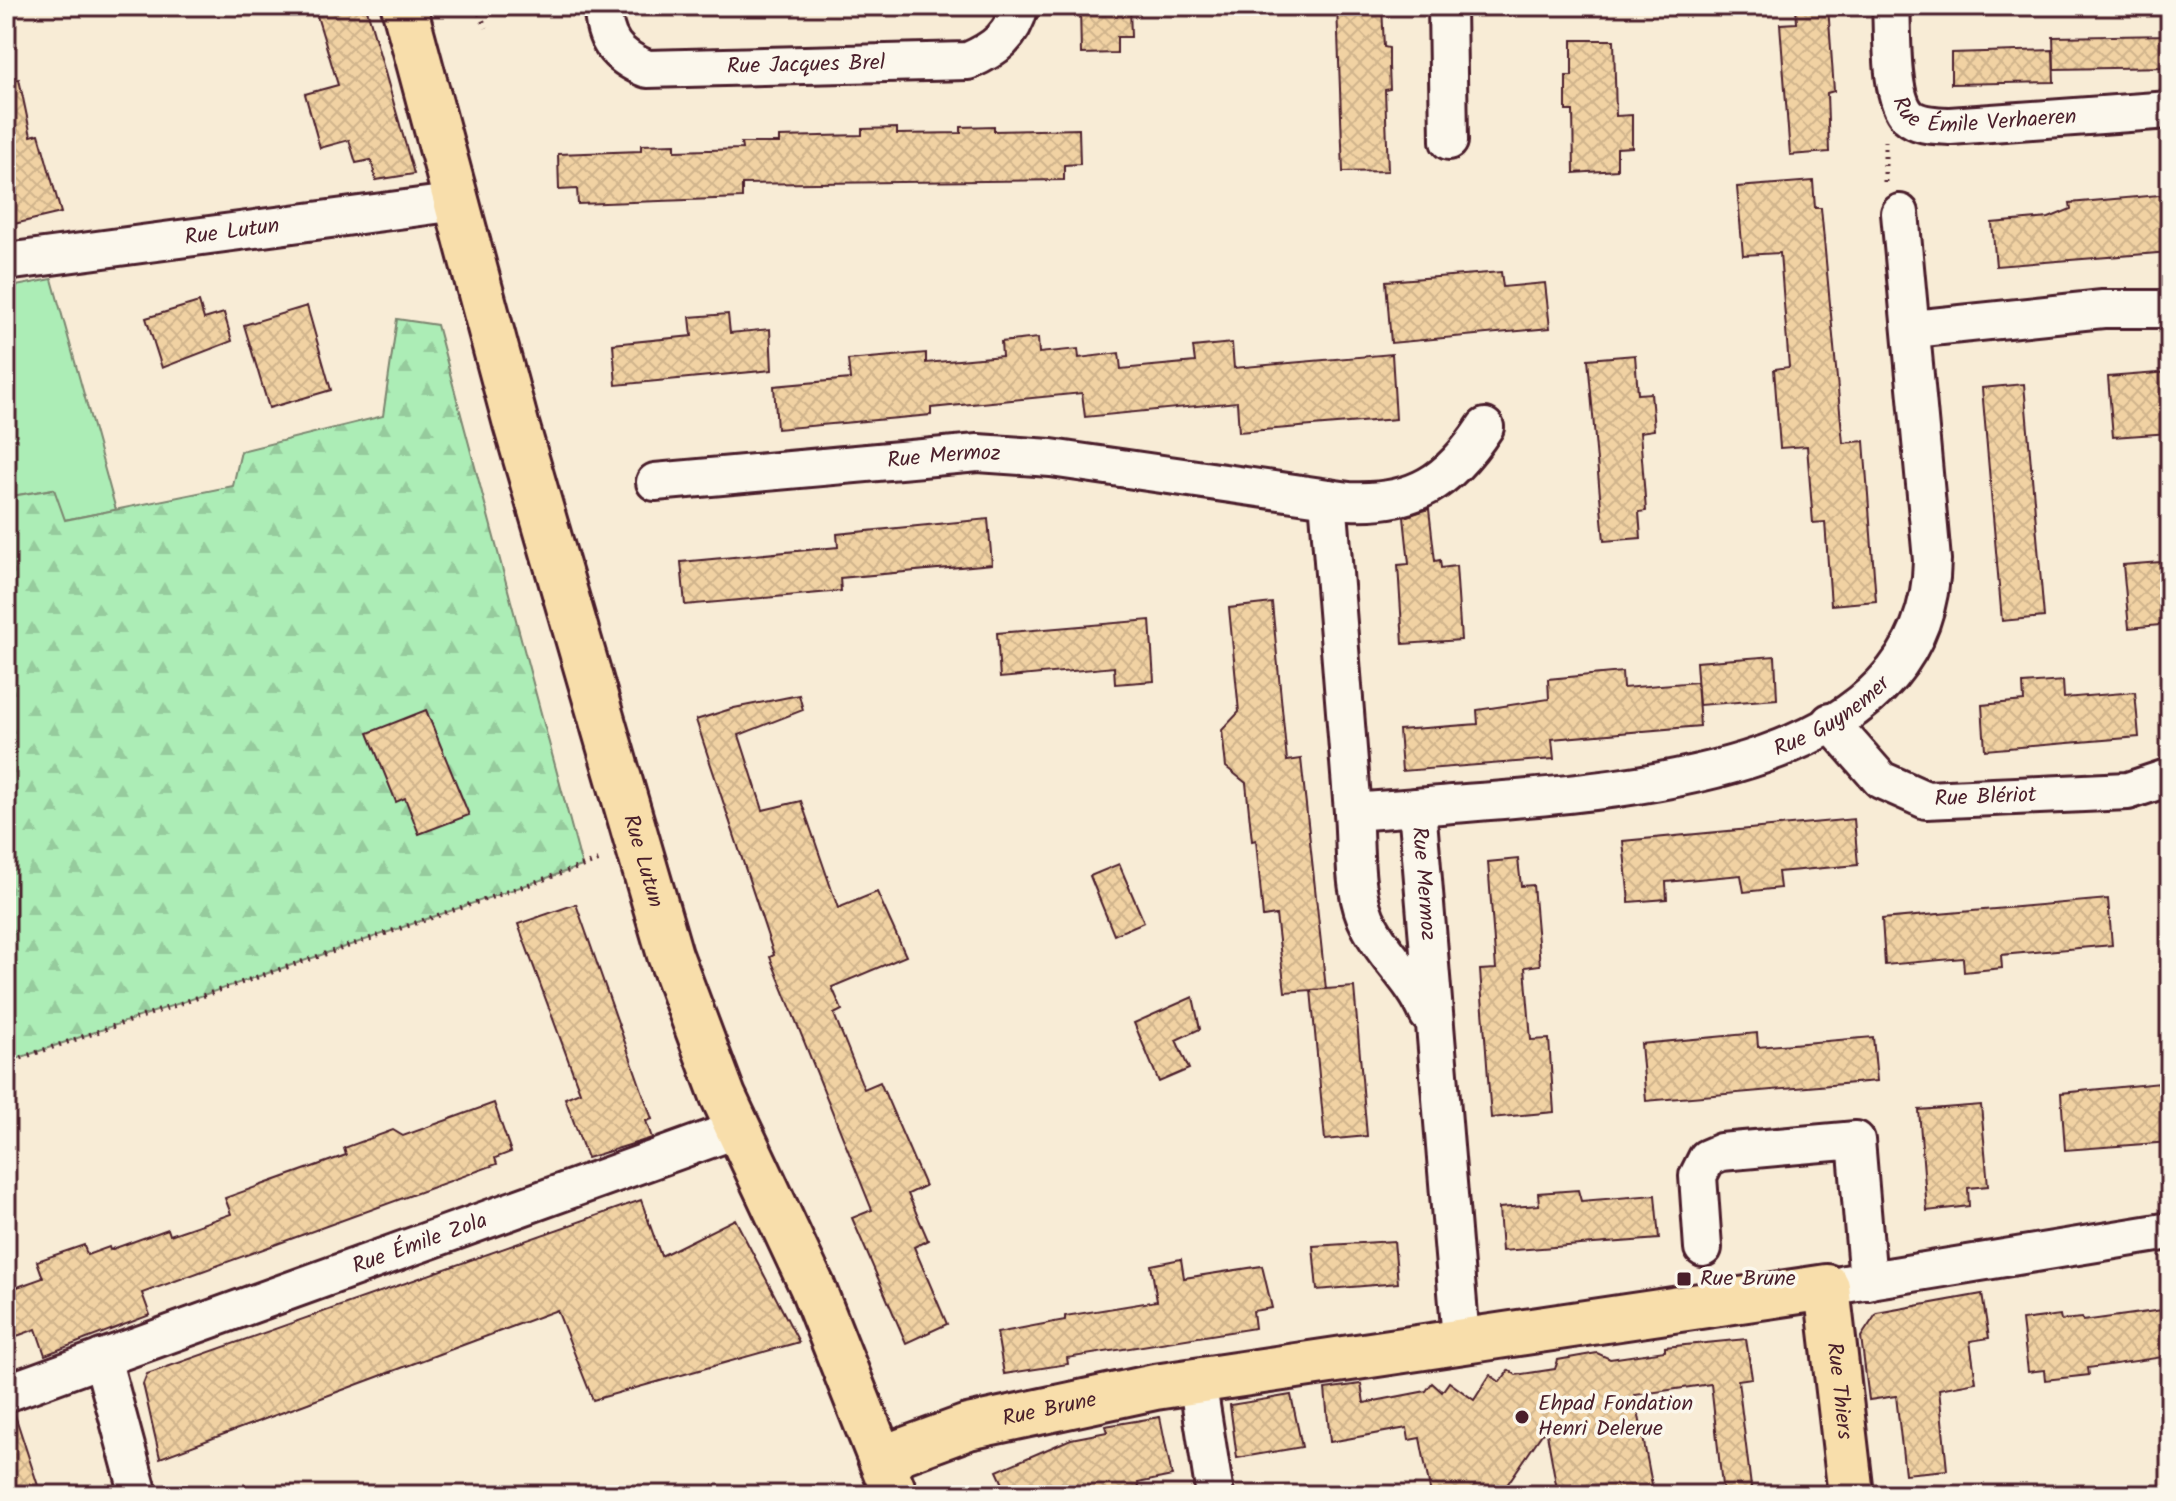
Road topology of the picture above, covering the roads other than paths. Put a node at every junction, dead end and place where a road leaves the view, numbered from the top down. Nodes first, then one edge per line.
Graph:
1 (404, 6) edge
2 (603, 6) edge
3 (1020, 6) edge
4 (1447, 6) edge
5 (1891, 6) edge
6 (2170, 110) edge
7 (1449, 141) dead end
8 (458, 202) junction
9 (1900, 213) road end
10 (6, 262) edge
11 (2170, 309) edge
12 (1913, 329) junction
13 (1485, 427) dead end
14 (655, 482) dead end
15 (1328, 498) junction
16 (1830, 722) junction
17 (2170, 777) edge
18 (1417, 807) junction
19 (1353, 812) junction
20 (1435, 1038) junction
21 (738, 1129) junction
22 (2170, 1231) edge
23 (1703, 1248) dead end
24 (1848, 1284) junction
25 (1461, 1340) junction
26 (102, 1358) junction
27 (1197, 1380) junction
28 (6, 1393) edge
29 (888, 1477) edge
30 (139, 1495) edge
31 (1215, 1495) edge
32 (1851, 1495) edge

1 - 8 main road, Rue Lutun
2 - 3 street, Rue Jacques Brel
4 - 7 street
5 - 6 street, Rue Émile Verhaeren
8 - 10 street, Rue Lutun
8 - 21 main road, Rue Lutun
9 - 12 street, Rue Guynemer
11 - 12 street
12 - 16 street, Rue Guynemer
13 - 15 street, Rue Mermoz
14 - 15 street, Rue Mermoz
15 - 19 street
16 - 17 street, Rue Blériot
16 - 18 street, Rue Guynemer
18 - 19 street, Rue Mermoz
18 - 20 street, Rue Mermoz
19 - 20 street
20 - 25 street, Rue Mermoz
21 - 26 street, Rue Émile Zola
21 - 29 main road, Rue Lutun
22 - 24 street, Rue Brune
23 - 24 street
24 - 25 main road, Rue Brune
24 - 32 main road, Rue Thiers
25 - 27 main road, Rue Brune
26 - 28 street, Rue Émile Zola
26 - 30 street
27 - 29 main road, Rue Brune
27 - 31 street

